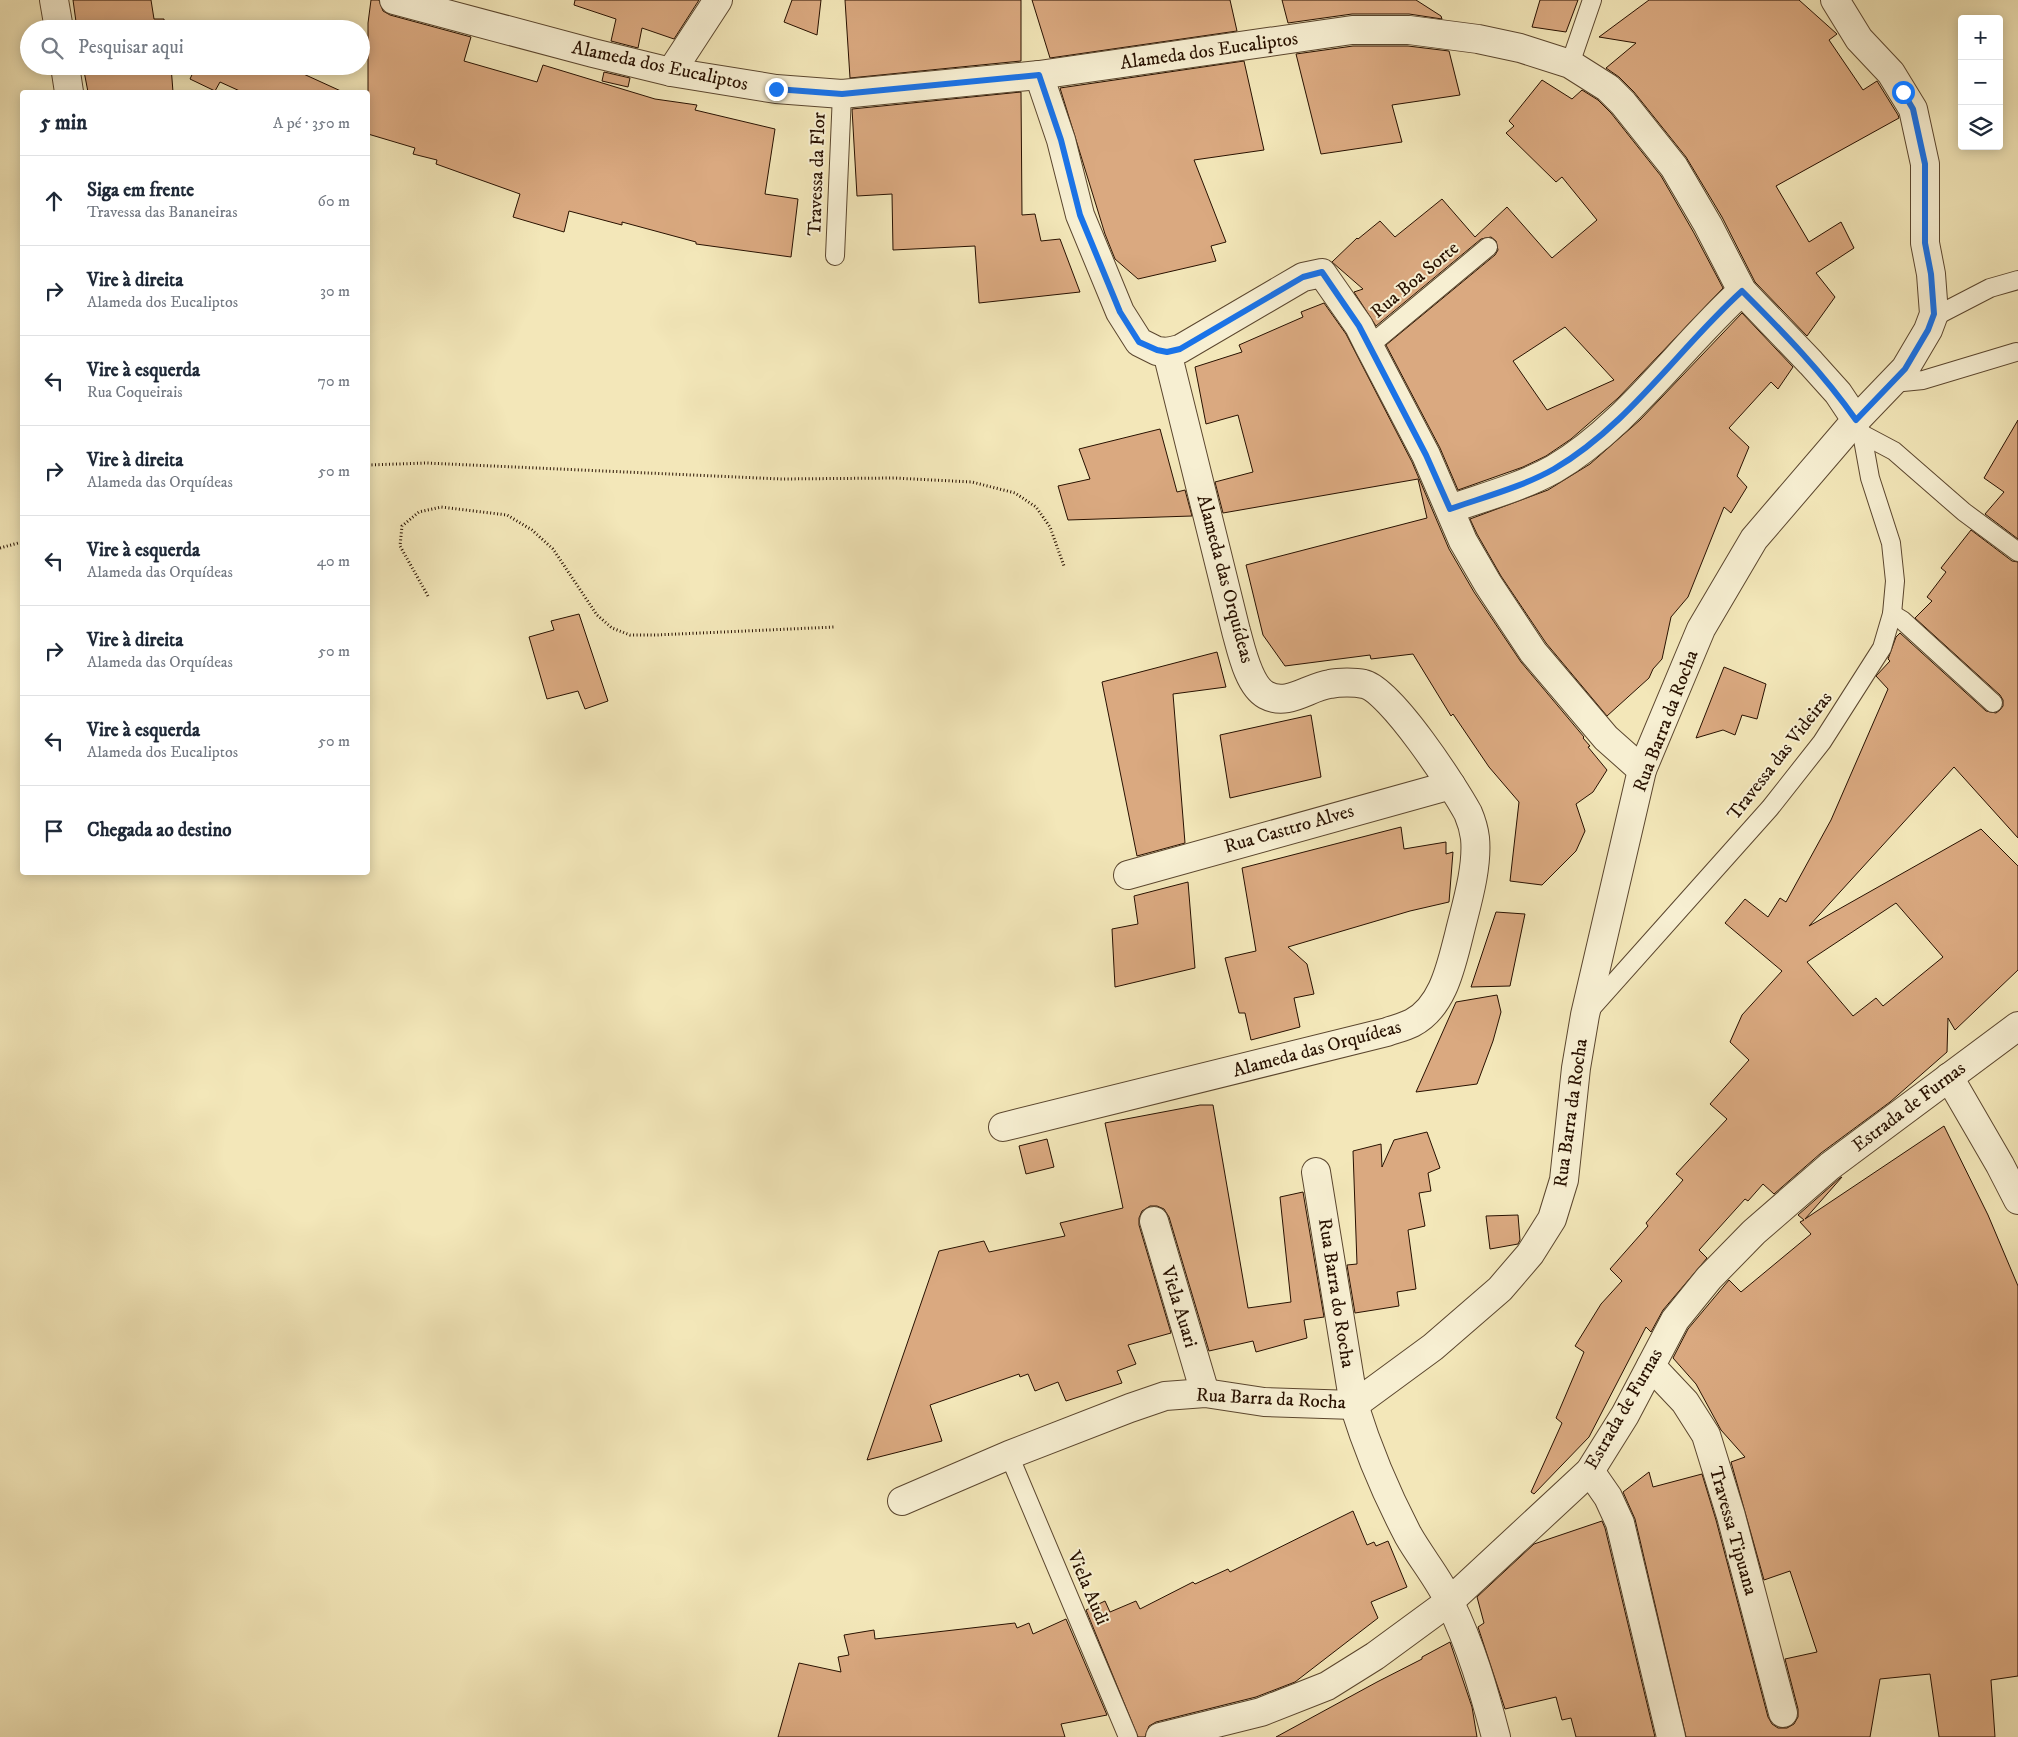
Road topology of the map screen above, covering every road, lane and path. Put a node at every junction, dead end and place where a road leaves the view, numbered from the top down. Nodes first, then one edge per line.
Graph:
1 (54, 0) edge
2 (394, 0) edge
3 (718, 0) edge
4 (1592, 0) edge
5 (1835, 0) edge
6 (57, 20) edge
7 (1570, 64) junction
8 (671, 72) junction
9 (66, 75) edge
10 (1039, 75) junction
11 (69, 90) edge
12 (842, 94) junction
13 (1488, 247) dead end
14 (835, 256) dead end
15 (2018, 280) edge
16 (1742, 291) junction
17 (1932, 318) junction
18 (1369, 346) junction
19 (1167, 352) junction
20 (2016, 352) dead end
21 (1893, 382) junction
22 (1859, 427) junction
23 (370, 465) edge
24 (1450, 509) junction
25 (20, 543) edge
26 (0, 548) edge
27 (2018, 552) edge
28 (1064, 566) dead end
29 (428, 596) dead end
30 (1892, 614) junction
31 (835, 627) dead end
32 (1993, 703) dead end
33 (1642, 770) junction
34 (1451, 785) junction
35 (1128, 875) dead end
36 (1585, 1015) junction
37 (2018, 1026) edge
38 (1949, 1078) junction
39 (1003, 1127) dead end
40 (1316, 1172) dead end
41 (2018, 1200) edge
42 (1154, 1221) dead end
43 (1650, 1366) junction
44 (1205, 1393) junction
45 (1354, 1405) junction
46 (1009, 1455) junction
47 (1590, 1471) junction
48 (902, 1501) dead end
49 (1450, 1601) junction
50 (1783, 1713) dead end
51 (1128, 1737) edge
52 (1160, 1737) edge
53 (1496, 1737) edge
54 (1671, 1737) edge

1 - 6 street
2 - 8 street, Alameda dos Eucaliptos
3 - 8 street
4 - 7 lane
5 - 17 street
7 - 10 street, Alameda dos Eucaliptos
7 - 16 street, Alameda dos Eucaliptos
8 - 12 street, Alameda dos Eucaliptos
9 - 11 street
10 - 12 street, Alameda dos Eucaliptos
10 - 19 street
12 - 14 lane, Travessa da Flor
13 - 18 lane, Rua Boa Sorte
15 - 17 lane
16 - 22 street, Alameda dos Eucaliptos
16 - 24 street
17 - 21 street, Rua Barra da Rocha
18 - 19 street
18 - 24 street
19 - 34 street, Alameda das Orquídeas
20 - 21 lane
21 - 22 street, Rua Barra da Rocha
22 - 27 lane
22 - 30 lane, Travessa das Videiras
22 - 33 street, Rua Barra da Rocha
23 - 28 path
24 - 33 street
25 - 26 path
29 - 31 path
30 - 32 lane
30 - 36 lane, Travessa das Videiras
33 - 36 street, Rua Barra da Rocha
34 - 35 street, Rua Casttro Alves
34 - 39 street, Alameda das Orquídeas
36 - 45 street, Rua Barra da Rocha
37 - 38 street, Estrada de Furnas
38 - 41 street
38 - 43 street, Estrada de Furnas
40 - 45 street, Rua Barra do Rocha
42 - 44 street, Viela Auari
43 - 47 street, Estrada de Furnas
43 - 50 street, Travessa Tipuana
44 - 45 street, Rua Barra da Rocha
44 - 46 street, Rua Barra da Rocha
45 - 49 street, Rua Barra do Rocha
46 - 48 street, Rua Barra da Rocha
46 - 51 lane, Viela Audi
47 - 49 street, Estrada de Furnas
47 - 54 street
49 - 52 street, Estrada de Furnas
49 - 53 street, Rua Barra do Rocha

